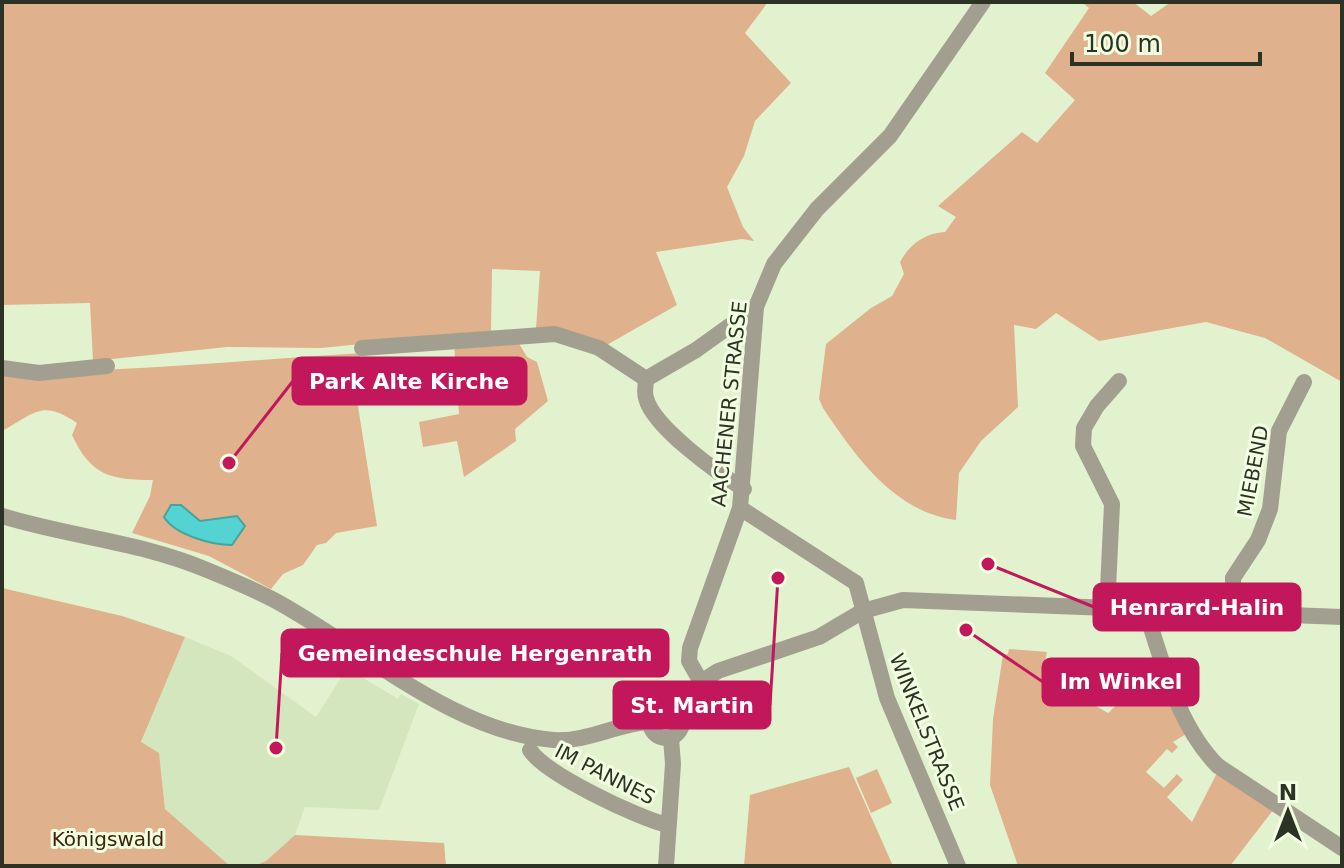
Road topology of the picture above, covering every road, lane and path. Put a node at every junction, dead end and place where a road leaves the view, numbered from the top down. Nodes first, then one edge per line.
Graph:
1 (983, 2) edge
2 (756, 307) junction
3 (362, 348) dead end
4 (107, 366) dead end
5 (2, 368) edge
6 (646, 379) junction
7 (1119, 381) dead end
8 (1304, 382) dead end
9 (744, 489) junction
10 (740, 508) junction
11 (2, 516) edge
12 (1107, 610) junction
13 (863, 611) junction
14 (1146, 612) junction
15 (1233, 613) junction
16 (1342, 617) edge
17 (701, 682) junction
18 (675, 709) junction
19 (649, 722) junction
20 (671, 738) junction
21 (530, 750) dead end
22 (667, 825) junction
23 (1342, 848) edge
24 (666, 866) edge
25 (958, 866) edge

1 - 2 street, AACHENER STRASSE
2 - 6 street
2 - 9 street, AACHENER STRASSE
3 - 6 street
4 - 5 street
6 - 9 street
7 - 12 street
8 - 15 street, MIEBEND
9 - 10 street, AACHENER STRASSE
10 - 13 street, WINKELSTRASSE
10 - 17 street, AACHENER STRASSE
11 - 19 street
12 - 13 street
12 - 14 street
13 - 17 street
13 - 25 street, WINKELSTRASSE
14 - 15 street
14 - 23 street
15 - 16 street
17 - 18 street
18 - 19 street
18 - 20 street
19 - 20 street
20 - 22 street
21 - 22 street, IM PANNES
22 - 24 street

